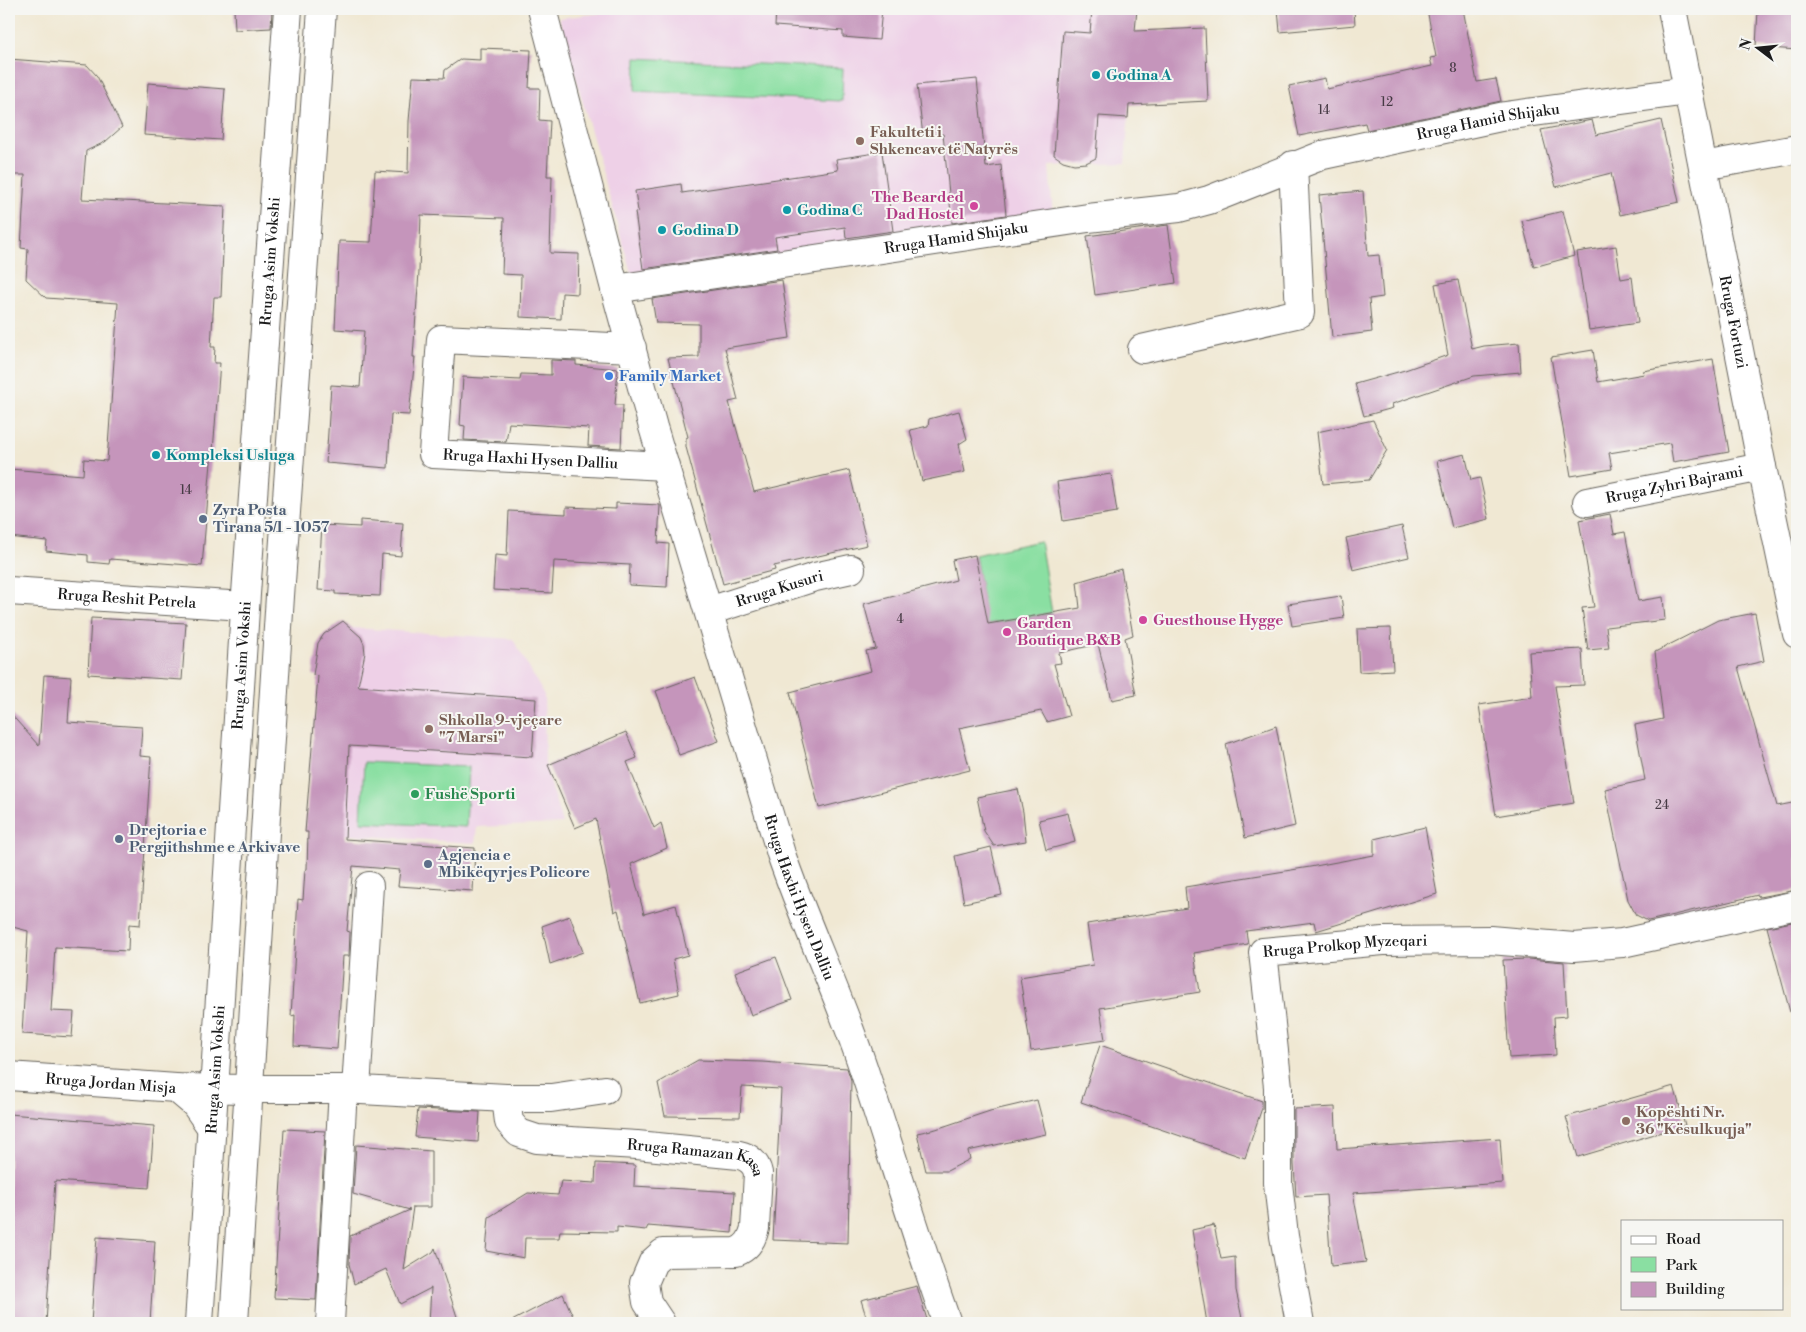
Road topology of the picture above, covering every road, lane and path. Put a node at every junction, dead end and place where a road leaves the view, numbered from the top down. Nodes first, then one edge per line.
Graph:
1 (288, 9) edge
2 (322, 9) edge
3 (542, 9) edge
4 (1672, 9) edge
5 (1688, 91) junction
6 (1797, 149) edge
7 (1293, 165) junction
8 (1703, 166) junction
9 (615, 289) junction
10 (632, 348) junction
11 (1142, 348) dead end
12 (665, 466) junction
13 (1762, 468) junction
14 (1587, 502) dead end
15 (851, 569) dead end
16 (9, 591) edge
17 (245, 606) junction
18 (709, 611) junction
19 (1797, 634) edge
20 (369, 886) dead end
21 (1797, 905) edge
22 (9, 1076) edge
23 (176, 1088) junction
24 (214, 1089) junction
25 (249, 1089) junction
26 (349, 1089) junction
27 (605, 1090) dead end
28 (506, 1098) junction
29 (211, 1127) junction
30 (199, 1323) edge
31 (234, 1323) edge
32 (330, 1323) edge
33 (661, 1323) edge
34 (947, 1323) edge
35 (1300, 1323) edge

1 - 17 street, Rruga Asim Vokshi
2 - 25 street
3 - 9 street, Rruga Haxhi Hysen Dalliu
4 - 5 street, Rruga Fortuzi
5 - 7 street, Rruga Hamid Shijaku
5 - 8 street, Rruga Fortuzi
6 - 8 street
7 - 9 street, Rruga Hamid Shijaku
7 - 11 street
8 - 13 street, Rruga Fortuzi
9 - 10 street, Rruga Haxhi Hysen Dalliu
10 - 12 street, Rruga Haxhi Hysen Dalliu
10 - 12 street, Rruga Haxhi Hysen Dalliu
12 - 18 street, Rruga Haxhi Hysen Dalliu
13 - 14 street, Rruga Zyhri Bajrami
13 - 19 street, Rruga Fortuzi
15 - 18 street, Rruga Kusuri
16 - 17 street, Rruga Reshit Petrela
17 - 24 street, Rruga Asim Vokshi
18 - 34 street, Rruga Haxhi Hysen Dalliu
20 - 26 street
21 - 35 street, Rruga Prolkop Myzeqari
22 - 23 street, Rruga Jordan Misja
23 - 24 street, Rruga Jordan Misja
23 - 29 street
24 - 25 street, Rruga Jordan Misja
24 - 29 street, Rruga Asim Vokshi
25 - 26 street
25 - 31 street
26 - 28 street
26 - 32 street
27 - 28 street
28 - 33 street, Rruga Ramazan Kasa
29 - 30 street, Rruga Asim Vokshi

